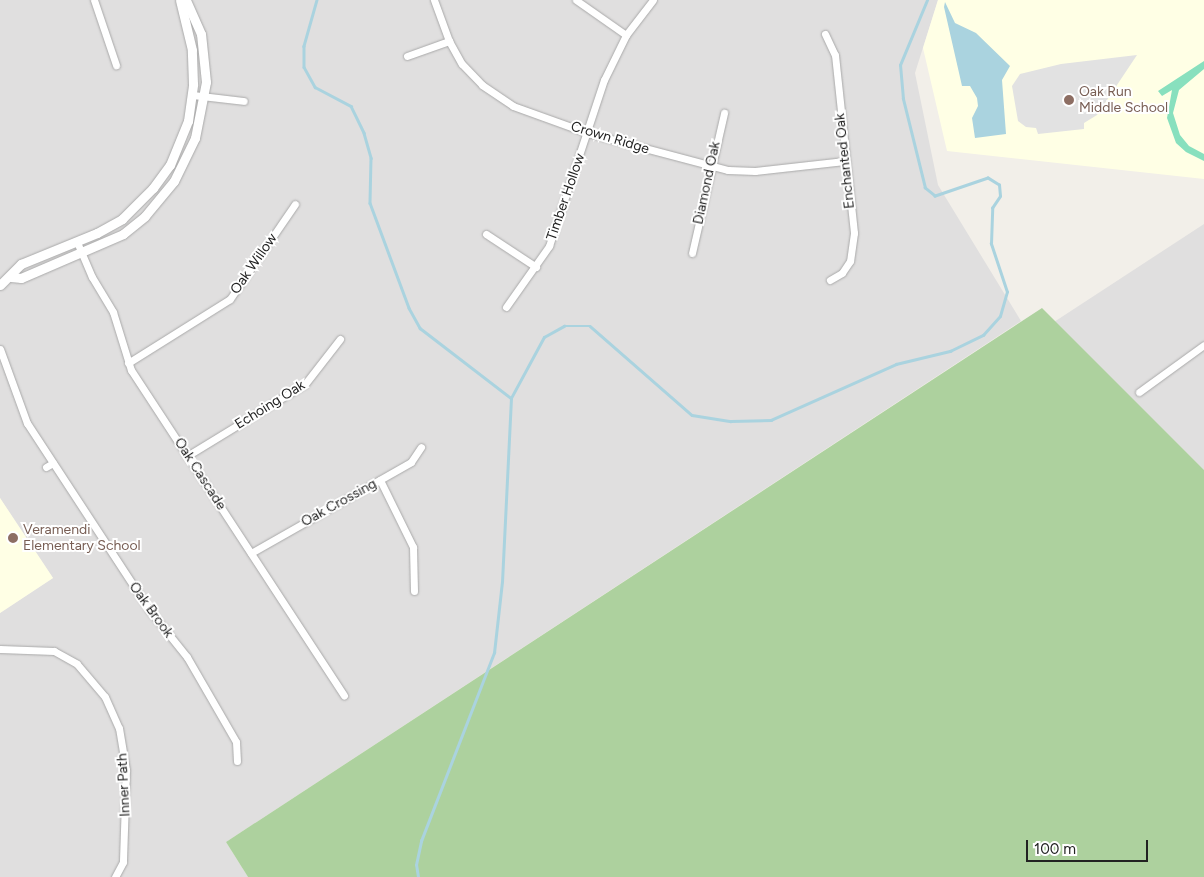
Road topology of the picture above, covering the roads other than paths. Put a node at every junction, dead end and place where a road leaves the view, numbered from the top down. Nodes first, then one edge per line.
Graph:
1 (94, 0) edge
2 (180, 0) edge
3 (186, 0) edge
4 (434, 0) edge
5 (576, 0) edge
6 (652, 0) edge
7 (825, 34) dead end
8 (626, 35) junction
9 (449, 41) junction
10 (407, 56) dead end
11 (116, 66) dead end
12 (192, 95) junction
13 (205, 97) junction
14 (244, 101) dead end
15 (724, 113) dead end
16 (588, 133) junction
17 (844, 161) junction
18 (710, 166) junction
19 (295, 204) dead end
20 (486, 234) dead end
21 (77, 242) junction
22 (692, 253) dead end
23 (82, 254) junction
24 (536, 267) junction
25 (11, 278) junction
26 (830, 280) dead end
27 (0, 285) edge
28 (506, 306) dead end
29 (340, 340) dead end
30 (1204, 345) edge
31 (0, 349) edge
32 (128, 363) junction
33 (1139, 392) dead end
34 (421, 447) dead end
35 (188, 456) junction
36 (380, 480) junction
37 (251, 553) junction
38 (414, 591) dead end
39 (0, 649) edge
40 (344, 696) dead end
41 (237, 760) dead end
42 (115, 877) edge

1 - 11 street
2 - 12 street
3 - 13 street
4 - 9 street, Crown Ridge
5 - 8 street
6 - 8 street, Timber Hollow
7 - 17 street, Enchanted Oak
8 - 16 street, Timber Hollow
9 - 10 street
9 - 16 street, Crown Ridge
12 - 13 street
12 - 21 street
13 - 14 street
13 - 23 street
15 - 18 street, Diamond Oak
16 - 18 street, Crown Ridge
16 - 24 street, Timber Hollow
17 - 18 street, Crown Ridge
17 - 26 street, Enchanted Oak
18 - 22 street, Diamond Oak
19 - 32 street, Oak Willow
20 - 24 street
21 - 23 street, Oak Cascade
21 - 25 street
23 - 25 street
23 - 32 street, Oak Cascade
24 - 28 street, Timber Hollow
25 - 27 street
29 - 35 street, Echoing Oak
30 - 33 street
31 - 41 street, Oak Brook
32 - 35 street, Oak Cascade
34 - 36 street, Oak Crossing
35 - 37 street, Oak Cascade
36 - 37 street, Oak Crossing
36 - 38 street
37 - 40 street, Oak Cascade
39 - 42 street, Inner Path

